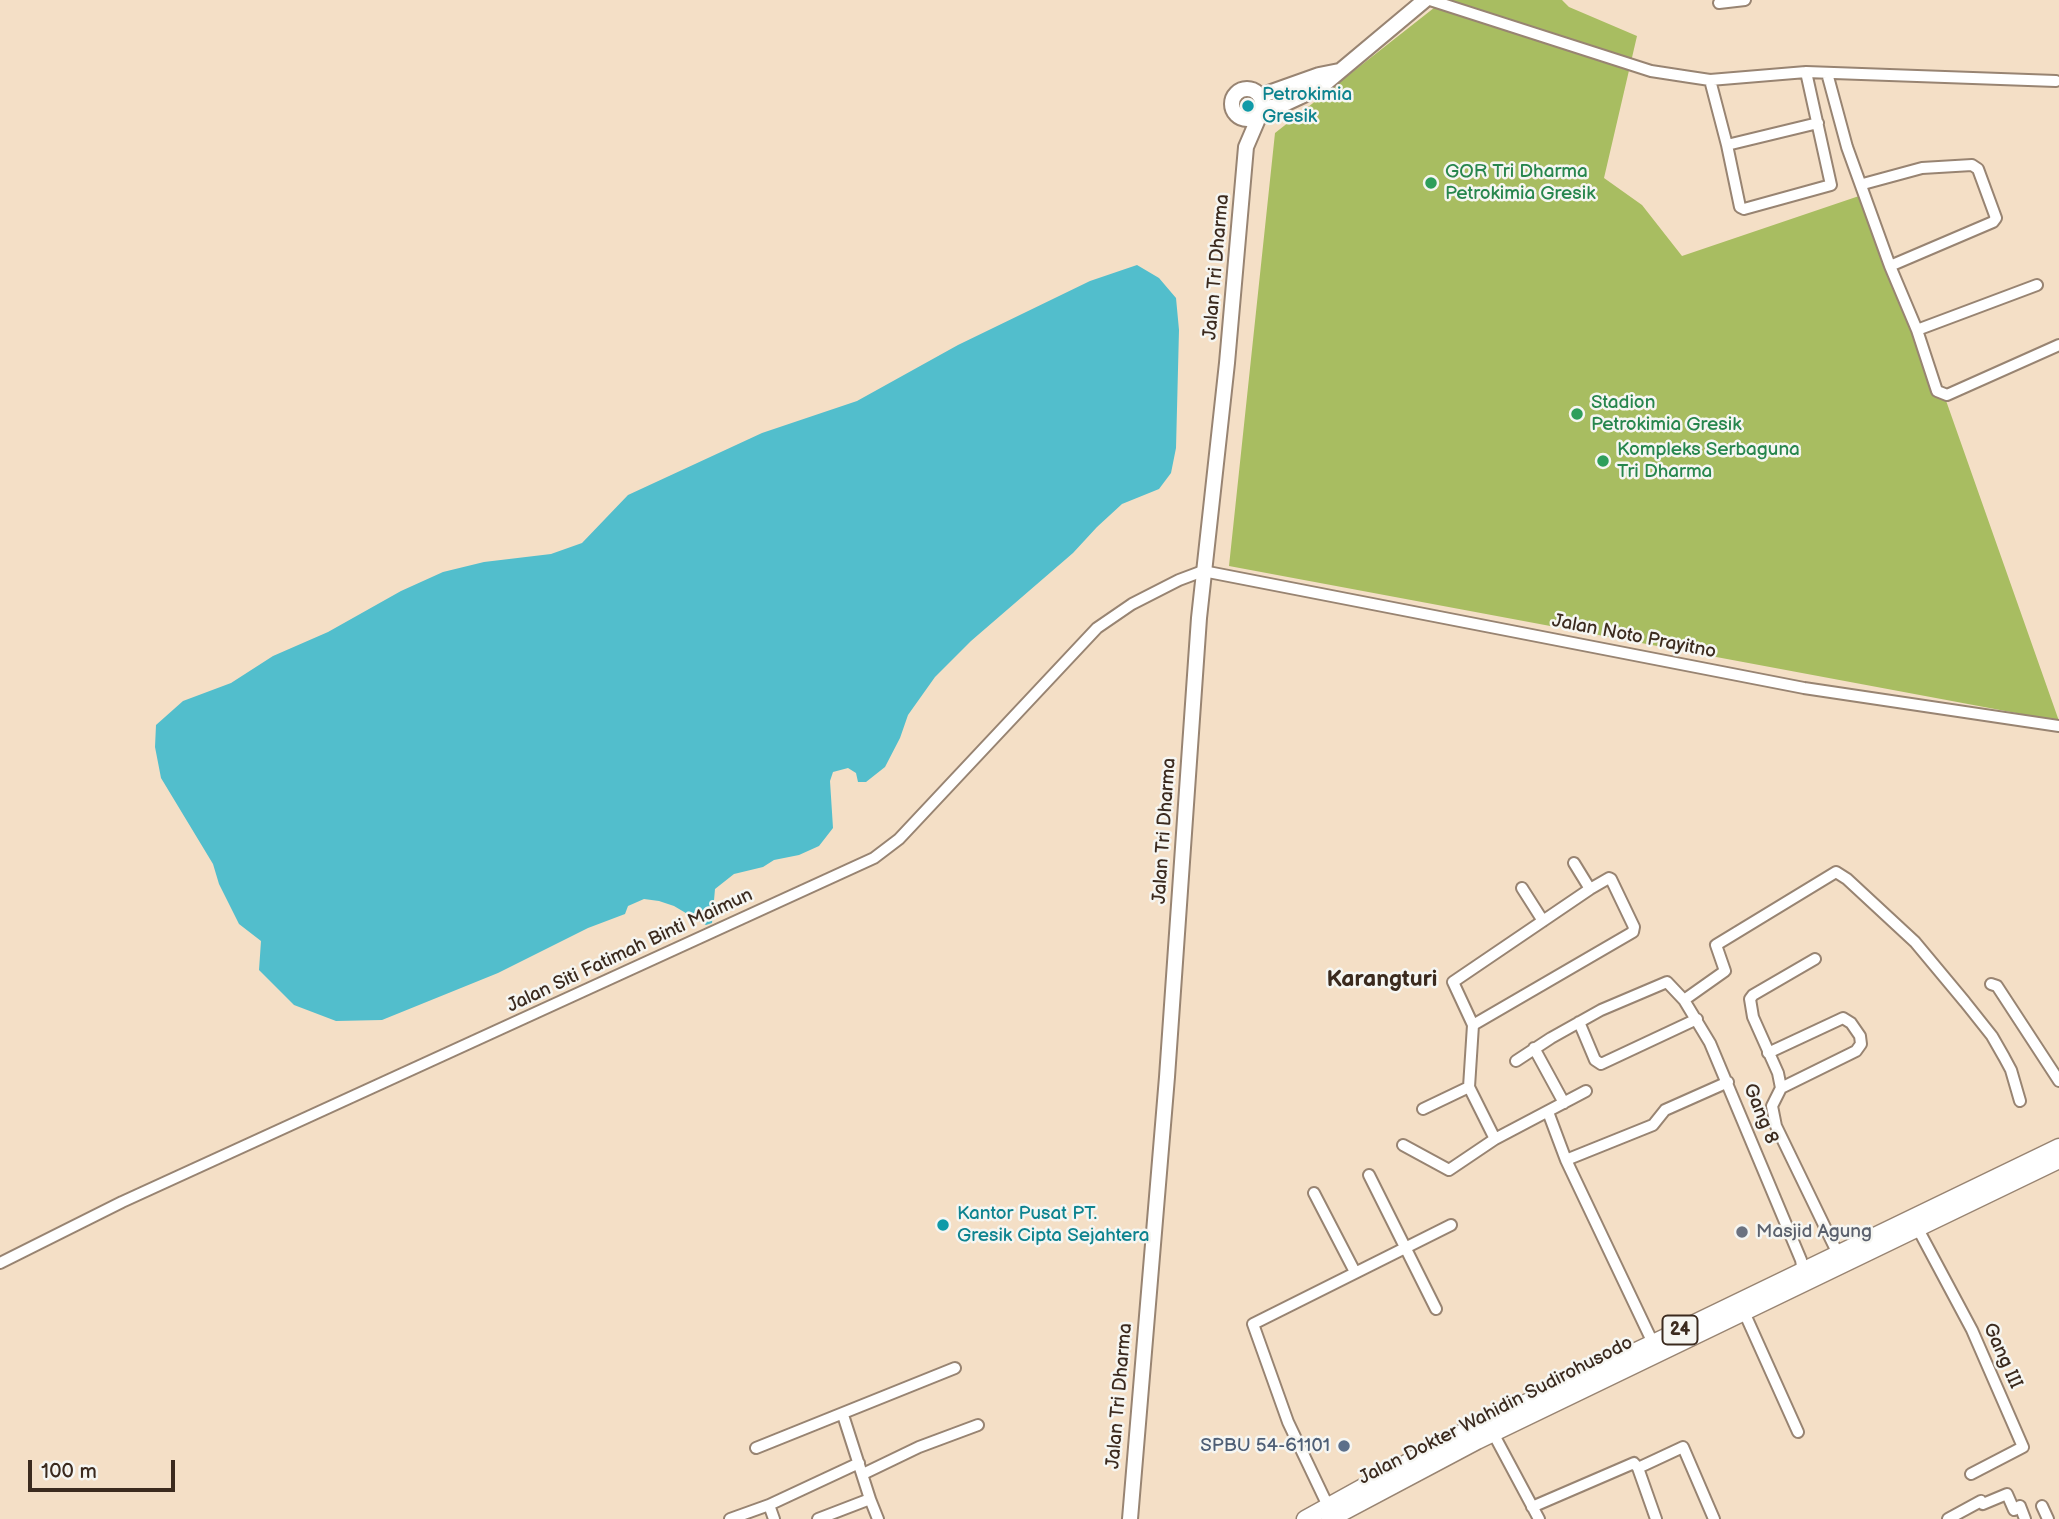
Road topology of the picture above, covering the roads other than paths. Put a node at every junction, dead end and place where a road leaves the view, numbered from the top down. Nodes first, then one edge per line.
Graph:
1 (1427, 0) edge
2 (1745, 0) edge
3 (1719, 4) dead end
4 (1806, 72) junction
5 (1827, 73) junction
6 (1710, 80) junction
7 (2056, 81) dead end
8 (1261, 106) junction
9 (1236, 115) junction
10 (1818, 123) junction
11 (1727, 145) junction
12 (1246, 147) junction
13 (1863, 184) junction
14 (1890, 266) junction
15 (2037, 285) dead end
16 (1917, 330) junction
17 (2059, 345) edge
18 (1203, 571) junction
19 (2059, 726) edge
20 (1574, 863) dead end
21 (1522, 888) dead end
22 (1590, 889) junction
23 (1543, 921) junction
24 (1815, 959) dead end
25 (1991, 984) dead end
26 (1684, 1000) junction
27 (1697, 1019) junction
28 (1579, 1022) junction
29 (1473, 1025) junction
30 (1534, 1048) junction
31 (1768, 1053) junction
32 (1516, 1061) dead end
33 (2059, 1081) edge
34 (1728, 1083) junction
35 (1469, 1087) junction
36 (1781, 1087) junction
37 (1586, 1091) dead end
38 (2020, 1101) dead end
39 (1564, 1103) junction
40 (1423, 1109) dead end
41 (1548, 1112) junction
42 (1495, 1139) junction
43 (1404, 1144) dead end
44 (2059, 1147) edge
45 (1566, 1160) junction
46 (2059, 1160) edge
47 (1368, 1175) dead end
48 (1314, 1193) dead end
49 (1451, 1225) dead end
50 (1918, 1229) junction
51 (1405, 1248) junction
52 (1840, 1259) junction
53 (0, 1263) edge
54 (1803, 1271) junction
55 (1355, 1272) junction
56 (1436, 1309) dead end
57 (1744, 1312) junction
58 (1653, 1343) junction
59 (955, 1368) dead end
60 (844, 1415) junction
61 (978, 1425) dead end
62 (1798, 1432) dead end
63 (1493, 1433) junction
64 (756, 1448) dead end
65 (861, 1468) junction
66 (1638, 1468) junction
67 (1971, 1474) dead end
68 (870, 1499) junction
69 (769, 1505) junction
70 (2042, 1506) dead end
71 (1532, 1507) junction
72 (1329, 1513) edge
73 (730, 1519) edge
74 (774, 1519) edge
75 (818, 1519) edge
76 (878, 1519) edge
77 (1130, 1519) edge
78 (1305, 1519) edge
79 (1539, 1519) edge
80 (1656, 1519) edge
81 (1714, 1519) edge
82 (1948, 1519) edge
83 (2025, 1519) edge
84 (2048, 1519) edge

1 - 6 street
1 - 8 main road
2 - 3 street
4 - 5 street
4 - 6 street
4 - 10 street
5 - 7 street
5 - 13 street
6 - 11 street
8 - 9 main road
8 - 9 main road
8 - 12 main road, Jalan Tri Dharma
9 - 12 main road, Jalan Tri Dharma
10 - 11 street
10 - 11 street
12 - 18 main road, Jalan Tri Dharma
13 - 14 street
13 - 14 street
14 - 16 street
15 - 16 street
16 - 17 street
18 - 19 street, Jalan Noto Prayitno
18 - 53 street, Jalan Siti Fatimah Binti Maimun
18 - 77 main road, Jalan Tri Dharma
20 - 22 street
21 - 23 street
22 - 23 street
22 - 29 street
23 - 29 street
24 - 31 street
25 - 33 street
26 - 27 street, Gang 8
26 - 28 street, Gang 8
26 - 38 street
27 - 28 street
27 - 34 street, Gang 8
28 - 30 street
29 - 35 street
30 - 32 street
30 - 39 street
31 - 36 street
31 - 36 street
34 - 45 street
34 - 54 street, Gang 8
35 - 40 street
35 - 42 street
36 - 52 street
37 - 39 street
39 - 41 street
41 - 42 street
41 - 45 street
42 - 43 street
44 - 52 highway, Jalan Dokter Wahidin Sudirohusodo / 24
45 - 58 street
46 - 50 highway, Jalan Dokter Wahidin Sudirohusodo / 24
47 - 51 street
48 - 55 street
49 - 51 street
50 - 52 highway, Jalan Dokter Wahidin Sudirohusodo / 24
50 - 67 street, Gang III
51 - 55 street
51 - 56 street
52 - 54 highway, Jalan Dokter Wahidin Sudirohusodo / 24
52 - 57 highway, Jalan Dokter Wahidin Sudirohusodo / 24
54 - 58 highway, Jalan Dokter Wahidin Sudirohusodo / 24
55 - 72 street
57 - 62 street
57 - 63 highway, Jalan Dokter Wahidin Sudirohusodo / 24
58 - 72 highway, Jalan Dokter Wahidin Sudirohusodo / 24
59 - 60 street
60 - 64 street
60 - 65 street
61 - 65 street
63 - 71 street
63 - 72 highway, Jalan Dokter Wahidin Sudirohusodo / 24
65 - 68 street
65 - 69 street
66 - 71 street
66 - 80 street
66 - 81 street
68 - 75 street
68 - 76 street
69 - 73 street
69 - 74 street
70 - 84 street
71 - 79 street
72 - 78 highway, Jalan Dokter Wahidin Sudirohusodo / 24
82 - 83 street

